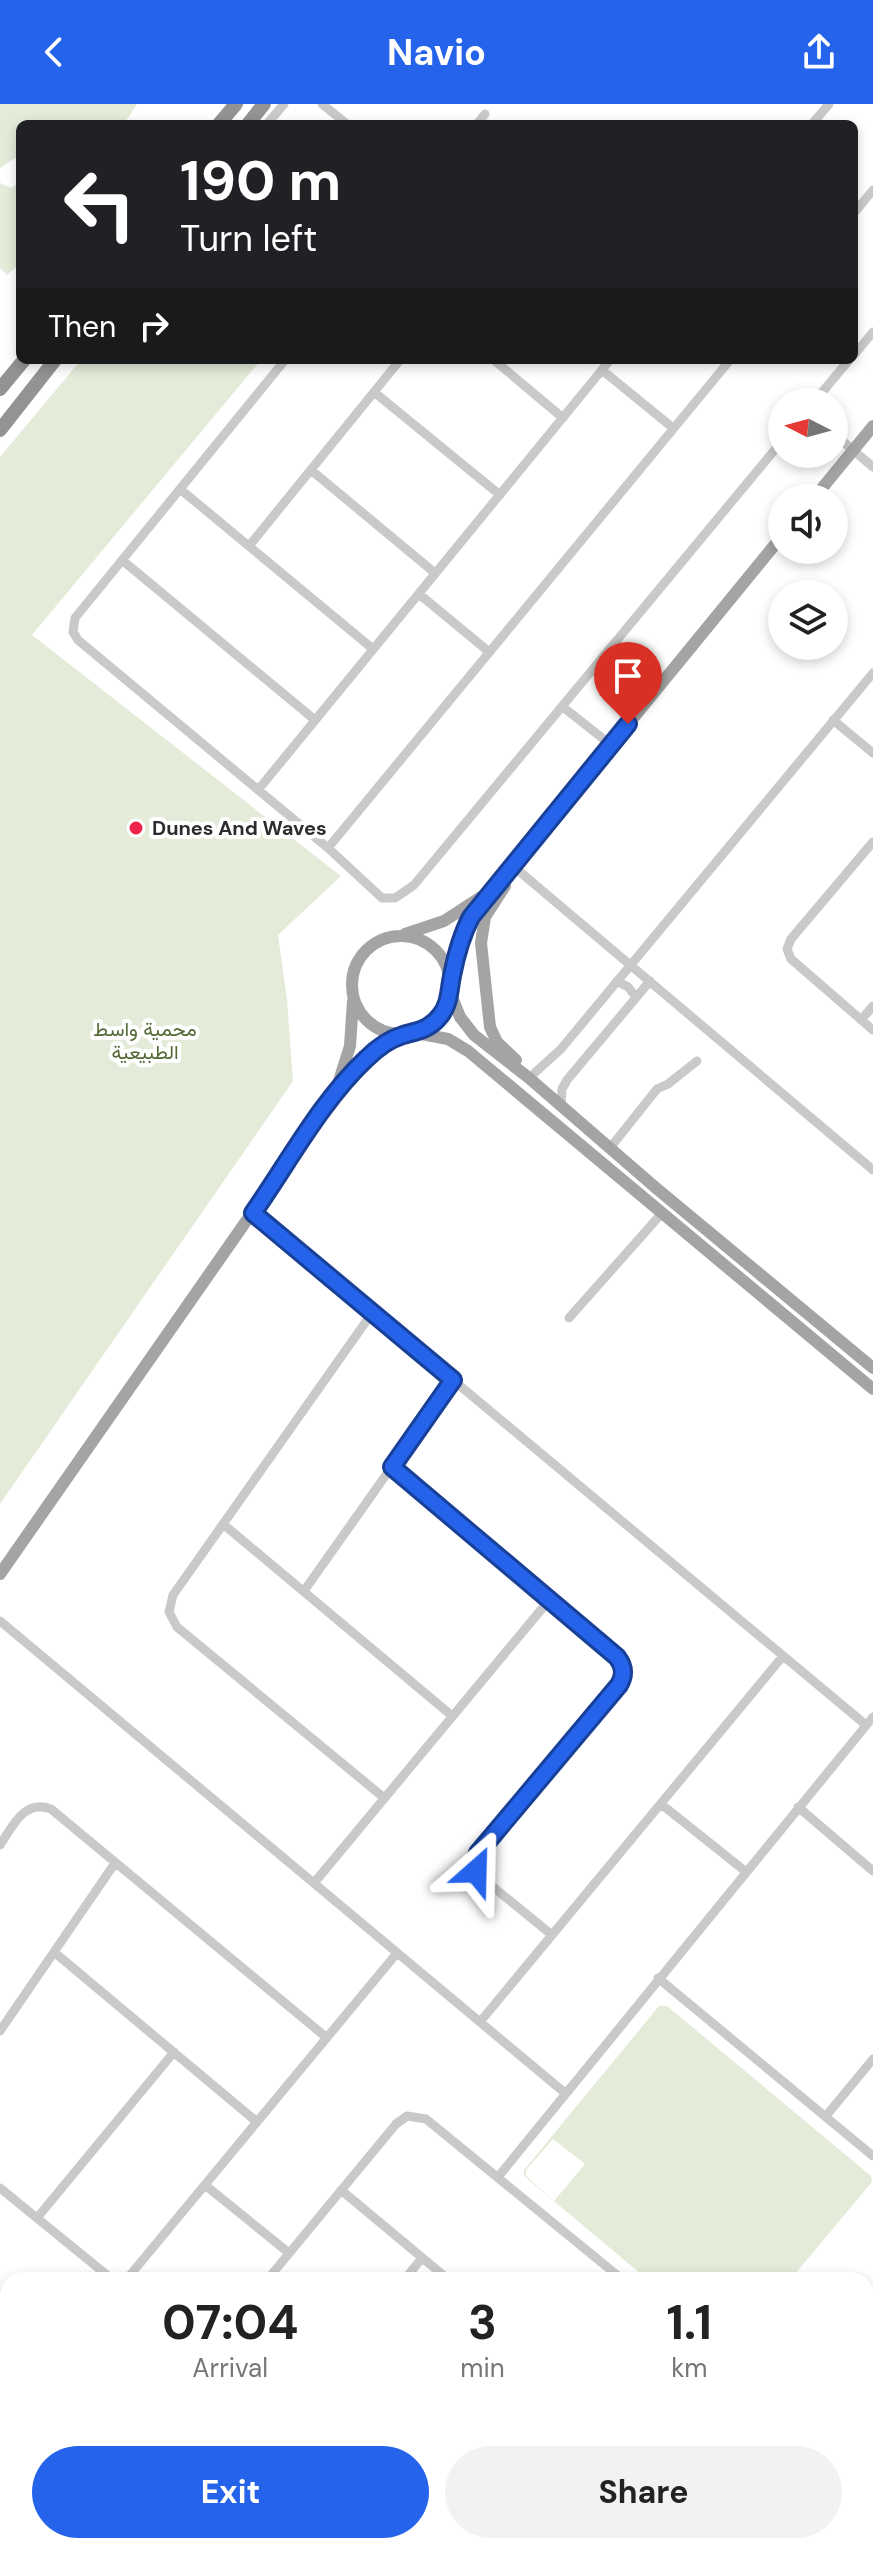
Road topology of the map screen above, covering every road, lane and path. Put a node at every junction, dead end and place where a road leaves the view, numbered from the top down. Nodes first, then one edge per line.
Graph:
1 (236, 104) edge
2 (264, 104) edge
3 (284, 104) edge
4 (322, 104) edge
5 (829, 104) edge
6 (485, 114) dead end
7 (222, 120) edge
8 (251, 120) edge
9 (270, 120) edge
10 (342, 120) edge
11 (480, 120) edge
12 (815, 120) edge
13 (873, 190) edge
14 (858, 205) edge
15 (873, 332) edge
16 (858, 350) edge
17 (21, 364) edge
18 (52, 364) edge
19 (282, 364) edge
20 (397, 364) edge
21 (499, 364) edge
22 (607, 364) edge
23 (727, 364) edge
24 (846, 364) edge
25 (602, 370) junction
26 (826, 388) edge
27 (0, 389) edge
28 (374, 392) junction
29 (563, 418) junction
30 (873, 426) edge
31 (673, 428) junction
32 (0, 430) edge
33 (848, 446) edge
34 (853, 450) junction
35 (768, 458) edge
36 (873, 467) edge
37 (311, 470) junction
38 (825, 484) edge
39 (180, 489) junction
40 (500, 495) junction
41 (249, 546) junction
42 (768, 553) edge
43 (122, 560) junction
44 (435, 573) junction
45 (419, 594) junction
46 (373, 649) junction
47 (488, 651) junction
48 (873, 673) edge
49 (563, 707) junction
50 (315, 720) junction
51 (833, 720) junction
52 (611, 745) junction
53 (873, 753) edge
54 (258, 790) junction
55 (873, 842) edge
56 (328, 848) junction
57 (512, 866) junction
58 (496, 885) junction
59 (401, 936) junction
60 (631, 964) junction
61 (617, 981) junction
62 (650, 981) junction
63 (451, 987) junction
64 (636, 997) junction
65 (353, 998) junction
66 (873, 1006) edge
67 (861, 1020) junction
68 (873, 1030) edge
69 (416, 1033) junction
70 (402, 1035) junction
71 (697, 1061) dead end
72 (526, 1076) junction
73 (332, 1098) junction
74 (561, 1105) junction
75 (610, 1148) junction
76 (607, 1167) junction
77 (873, 1170) edge
78 (656, 1188) junction
79 (253, 1213) junction
80 (662, 1213) junction
81 (372, 1313) junction
82 (569, 1318) dead end
83 (873, 1368) edge
84 (453, 1380) junction
85 (873, 1389) edge
86 (392, 1467) junction
87 (223, 1524) junction
88 (0, 1574) edge
89 (304, 1591) junction
90 (550, 1599) junction
91 (0, 1621) edge
92 (783, 1656) junction
93 (451, 1715) junction
94 (870, 1721) edge
95 (383, 1797) junction
96 (661, 1804) junction
97 (798, 1807) junction
98 (0, 1845) edge
99 (115, 1863) junction
100 (745, 1871) junction
101 (873, 1871) edge
102 (314, 1883) junction
103 (552, 1935) junction
104 (54, 1952) junction
105 (397, 1953) junction
106 (658, 1978) junction
107 (480, 2022) junction
108 (0, 2031) edge
109 (327, 2038) junction
110 (174, 2052) junction
111 (873, 2059) edge
112 (565, 2093) junction
113 (826, 2116) junction
114 (257, 2122) junction
115 (873, 2156) edge
116 (498, 2177) junction
117 (205, 2185) junction
118 (0, 2188) edge
119 (341, 2190) junction
120 (37, 2218) junction
121 (289, 2253) junction
122 (422, 2258) junction
123 (103, 2272) edge
124 (133, 2272) edge
125 (274, 2272) edge
126 (411, 2272) edge
127 (439, 2272) edge
128 (613, 2272) edge

1 - 7 highway
2 - 8 highway
3 - 9 street
4 - 10 street
5 - 12 street
6 - 11 street
13 - 14 street
15 - 16 street
17 - 27 highway
18 - 32 highway
19 - 39 street
20 - 28 street
21 - 29 street
22 - 25 street
23 - 31 street
24 - 26 street
25 - 29 street
25 - 31 street
28 - 37 street
28 - 40 street
29 - 40 street
30 - 34 main road
31 - 47 street
33 - 34 street
34 - 36 street
34 - 38 main road
35 - 49 street
37 - 41 street
37 - 44 street
39 - 41 street
39 - 43 street
40 - 44 street
41 - 46 street
42 - 52 main road
43 - 50 street
43 - 54 street
44 - 45 street
45 - 46 street
45 - 47 street
46 - 50 street
47 - 56 street
48 - 51 street
49 - 52 street
49 - 56 street
50 - 54 street
51 - 53 street
51 - 60 street
52 - 57 main road
54 - 56 street
55 - 67 street
57 - 58 main road
57 - 60 street
57 - 72 main road
58 - 59 main road
58 - 63 main road
59 - 63 main road
59 - 65 main road
60 - 61 street
60 - 62 street
61 - 64 street
61 - 72 street
62 - 64 street
62 - 77 street
63 - 69 main road
63 - 72 main road
64 - 74 street
65 - 70 main road
65 - 73 main road
66 - 67 street
67 - 68 street
69 - 70 main road
69 - 76 main road
70 - 73 main road
71 - 75 street
72 - 74 main road
73 - 79 main road
74 - 75 main road
75 - 78 main road
76 - 78 main road
76 - 80 main road
78 - 83 main road
79 - 81 street
79 - 88 main road
80 - 82 street
80 - 85 main road
81 - 84 street
81 - 87 street
84 - 86 street
84 - 92 street
86 - 89 street
86 - 90 street
87 - 89 street
87 - 95 street
89 - 93 street
90 - 93 street
90 - 103 street
91 - 102 street
92 - 94 street
92 - 96 street
93 - 95 street
94 - 97 street
95 - 102 street
96 - 100 street
96 - 103 street
97 - 100 street
97 - 101 street
98 - 99 street
99 - 104 street
99 - 109 street
100 - 106 street
102 - 105 street
103 - 107 street
104 - 108 street
104 - 110 street
105 - 107 street
105 - 109 street
106 - 112 street
106 - 113 street
107 - 112 street
109 - 114 street
110 - 114 street
110 - 120 street
111 - 113 street
112 - 116 street
113 - 115 street
114 - 117 street
116 - 119 street
116 - 128 street
117 - 121 street
117 - 124 street
118 - 120 street
119 - 121 street
119 - 122 street
120 - 123 street
121 - 125 street
122 - 126 street
122 - 127 street

